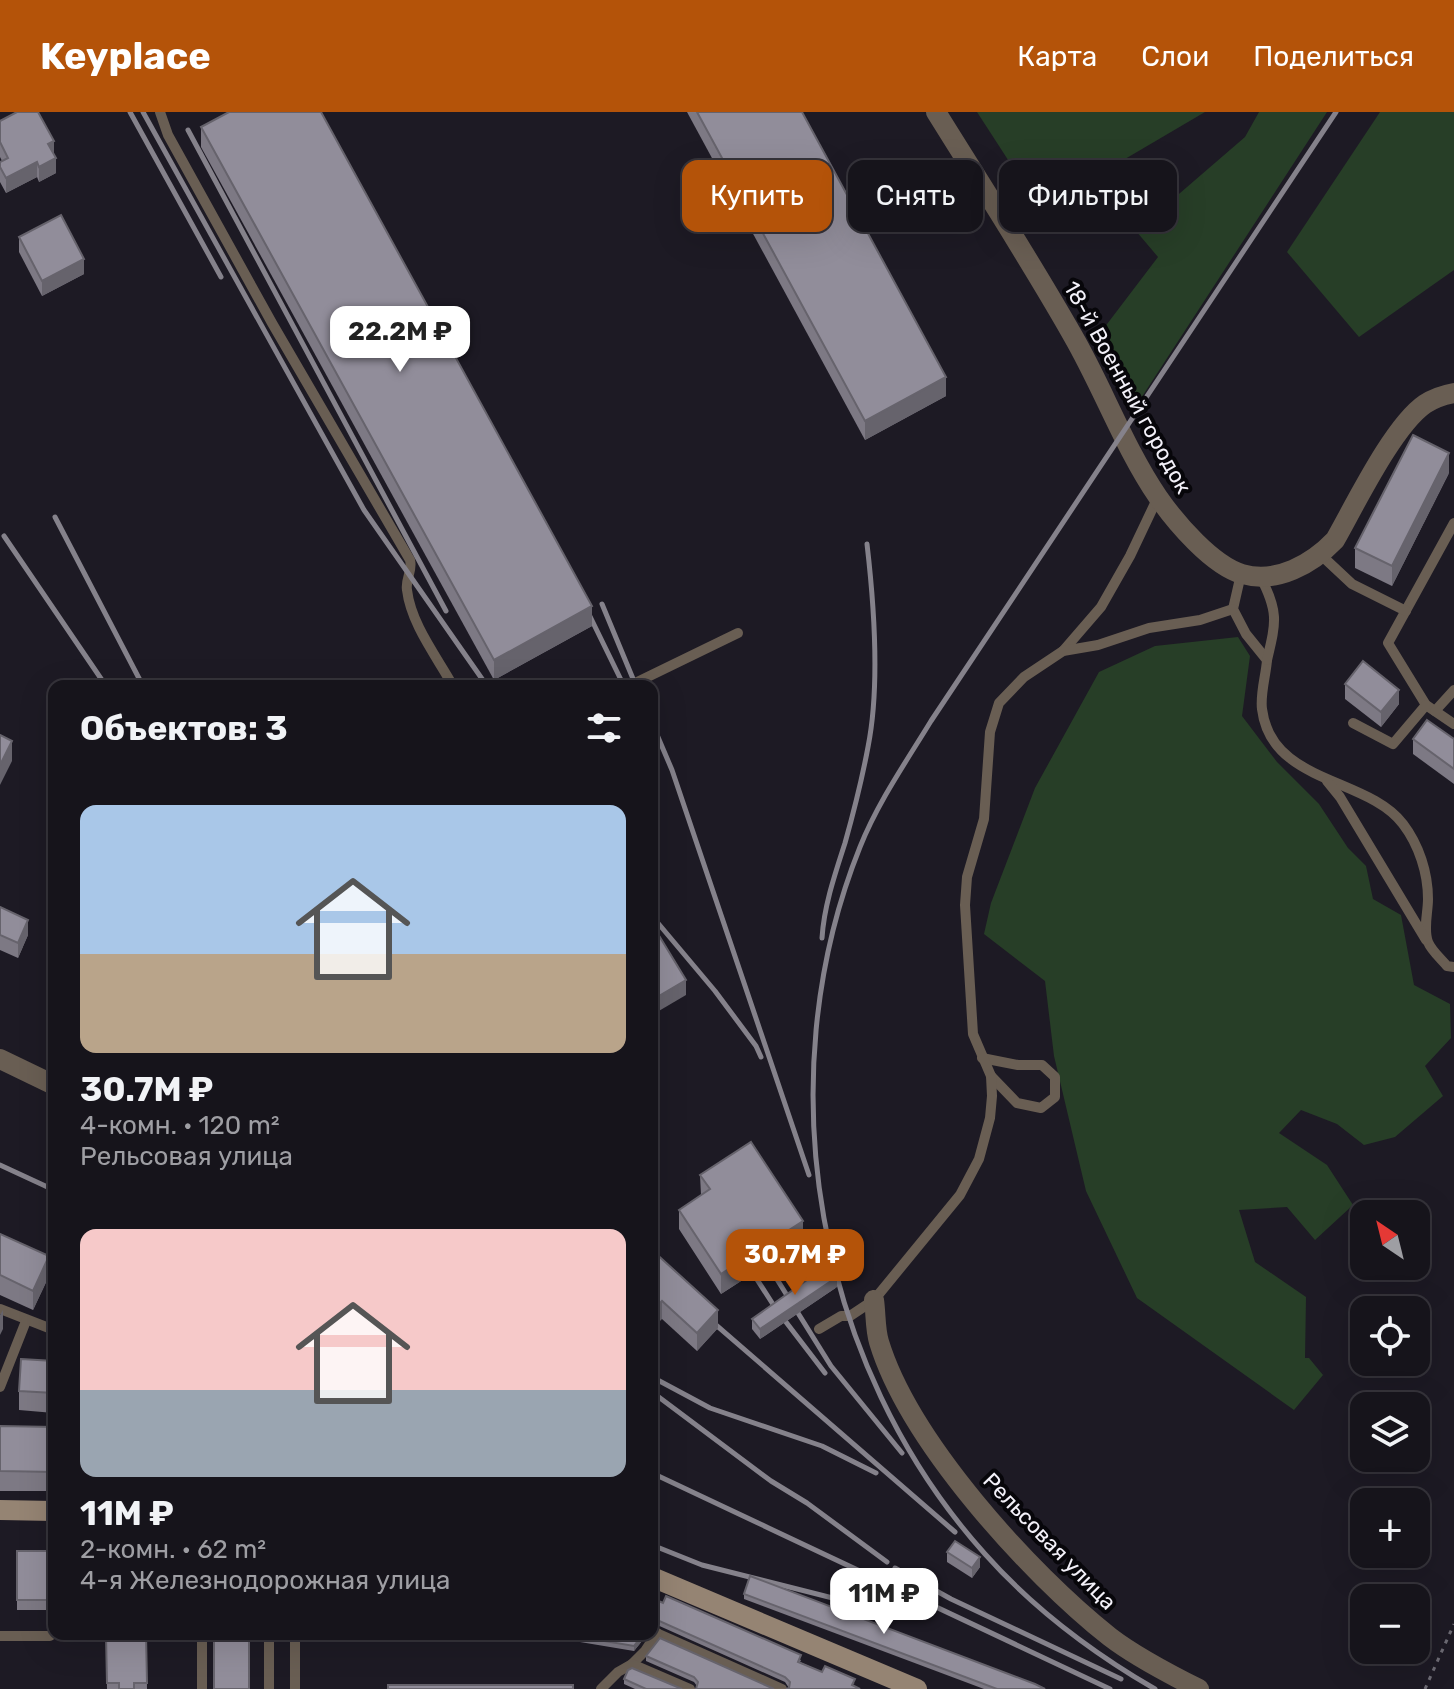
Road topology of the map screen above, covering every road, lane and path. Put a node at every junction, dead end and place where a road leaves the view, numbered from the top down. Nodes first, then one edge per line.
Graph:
1 (160, 112) edge
2 (936, 112) edge
3 (1454, 393) edge
4 (1158, 497) junction
5 (1454, 523) edge
6 (1321, 555) junction
7 (1251, 575) junction
8 (1233, 609) junction
9 (1406, 611) junction
10 (738, 633) dead end
11 (1063, 651) junction
12 (1267, 660) junction
13 (450, 680) edge
14 (641, 680) edge
15 (1454, 690) edge
16 (1430, 708) junction
17 (1353, 723) dead end
18 (1454, 724) edge
19 (1326, 779) junction
20 (1428, 943) junction
21 (1454, 967) edge
22 (982, 1058) junction
23 (0, 1059) edge
24 (991, 1076) junction
25 (48, 1082) edge
26 (874, 1300) junction
27 (0, 1309) edge
28 (26, 1321) junction
29 (48, 1328) edge
30 (819, 1329) dead end
31 (0, 1387) edge
32 (0, 1510) edge
33 (48, 1511) edge
34 (658, 1580) edge
35 (1454, 1624) edge
36 (658, 1634) edge
37 (0, 1636) edge
38 (48, 1636) edge
39 (202, 1640) edge
40 (269, 1640) edge
41 (295, 1640) edge
42 (650, 1640) edge
43 (632, 1664) junction
44 (202, 1689) edge
45 (269, 1689) edge
46 (295, 1689) edge
47 (601, 1689) edge
48 (690, 1689) edge
49 (782, 1689) edge
50 (917, 1689) edge
51 (1199, 1689) edge
52 (1425, 1689) edge

1 - 13 lane
2 - 4 street, 18-й Военный городок
3 - 6 street
4 - 7 street, 18-й Военный городок
4 - 11 lane
5 - 9 lane
6 - 7 street
6 - 9 lane
7 - 8 lane
7 - 12 lane
8 - 11 lane
8 - 12 lane
9 - 16 lane
10 - 14 lane
11 - 22 lane
12 - 19 lane
15 - 16 lane
16 - 17 lane
16 - 18 lane
19 - 20 lane
19 - 20 lane
20 - 21 lane
22 - 24 lane
22 - 24 lane
23 - 25 street
24 - 26 lane
26 - 30 lane
26 - 51 street, Рельсовая улица
27 - 28 lane
28 - 29 lane
28 - 31 lane
32 - 33 main road
34 - 50 main road
35 - 52 path
36 - 49 lane
37 - 38 lane
39 - 44 lane
40 - 45 lane
41 - 46 lane
42 - 43 lane
43 - 47 lane
43 - 48 lane

